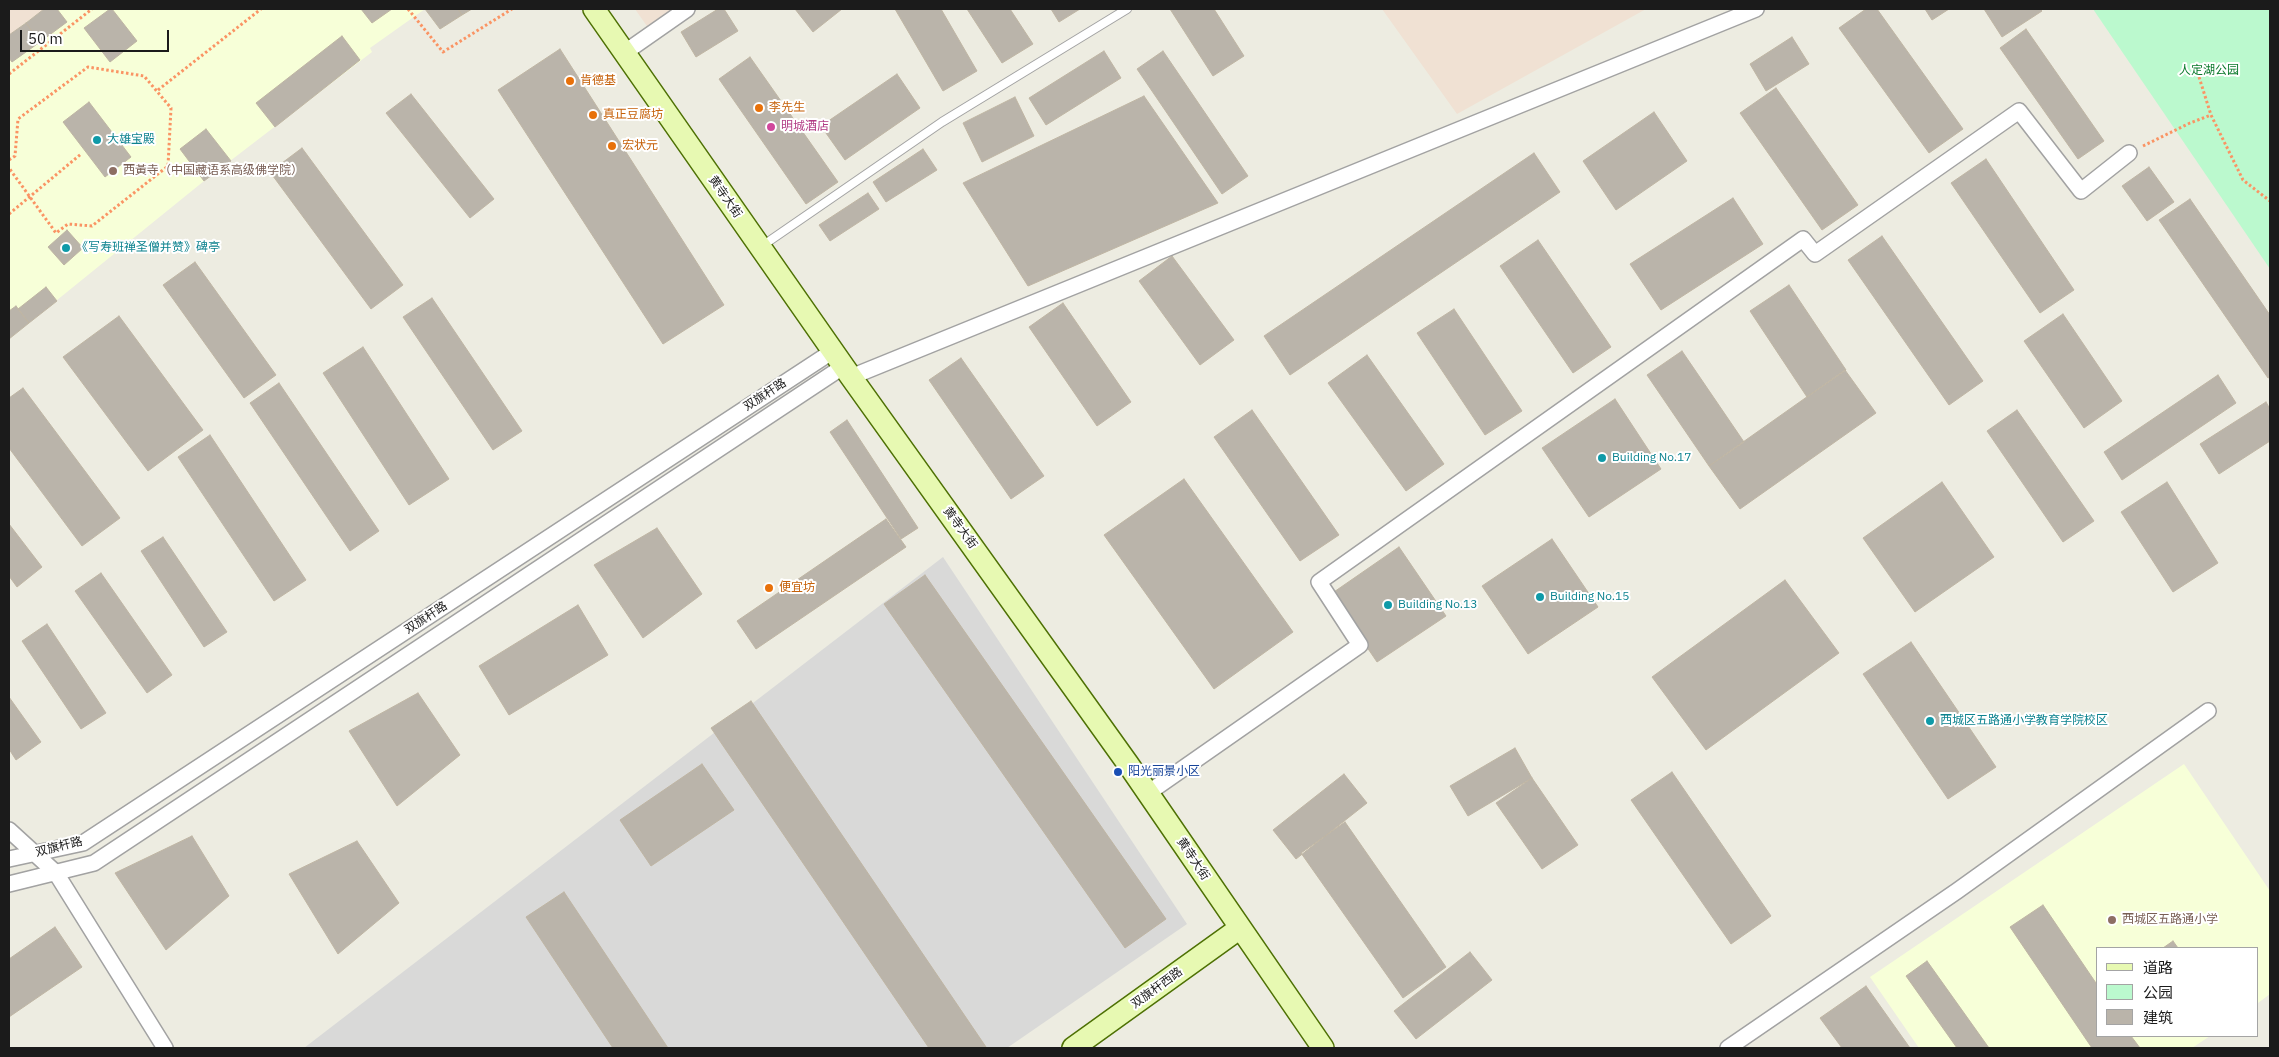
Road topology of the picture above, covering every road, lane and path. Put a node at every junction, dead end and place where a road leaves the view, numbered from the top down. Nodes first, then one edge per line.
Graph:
1 (92, 9) edge
2 (261, 9) edge
3 (408, 9) edge
4 (512, 9) edge
5 (594, 9) edge
6 (687, 9) edge
7 (1126, 9) edge
8 (1756, 9) edge
9 (624, 53) junction
10 (9, 74) edge
11 (2199, 77) dead end
12 (158, 90) junction
13 (2211, 115) junction
14 (2130, 153) joint
15 (82, 154) dead end
16 (9, 160) edge
17 (9, 168) edge
18 (29, 196) junction
19 (2270, 201) edge
20 (9, 214) edge
21 (760, 248) junction
22 (843, 365) junction
23 (2208, 711) dead end
24 (1148, 793) junction
25 (9, 830) edge
26 (35, 853) junction
27 (9, 859) edge
28 (56, 872) junction
29 (9, 884) edge
30 (1240, 928) junction
31 (165, 1048) edge
32 (1073, 1048) edge
33 (1323, 1048) edge
34 (1728, 1048) edge

1 - 10 path
2 - 12 path
3 - 4 path
5 - 9 street, 黄寺大街
6 - 9 street
7 - 21 lane
8 - 22 street
9 - 21 street, 黄寺大街
11 - 13 path
12 - 16 path
12 - 18 path
13 - 14 path
13 - 19 path
14 - 24 street
15 - 18 path
17 - 18 path
18 - 20 path
21 - 22 street, 黄寺大街
22 - 24 street, 黄寺大街
22 - 26 street, 双旗杆路
22 - 28 street
23 - 34 street
24 - 30 street, 黄寺大街
25 - 26 street
26 - 27 street, 双旗杆路
26 - 28 street
28 - 29 street
28 - 31 street
30 - 32 street, 双旗杆西路
30 - 33 street, 黄寺大街

